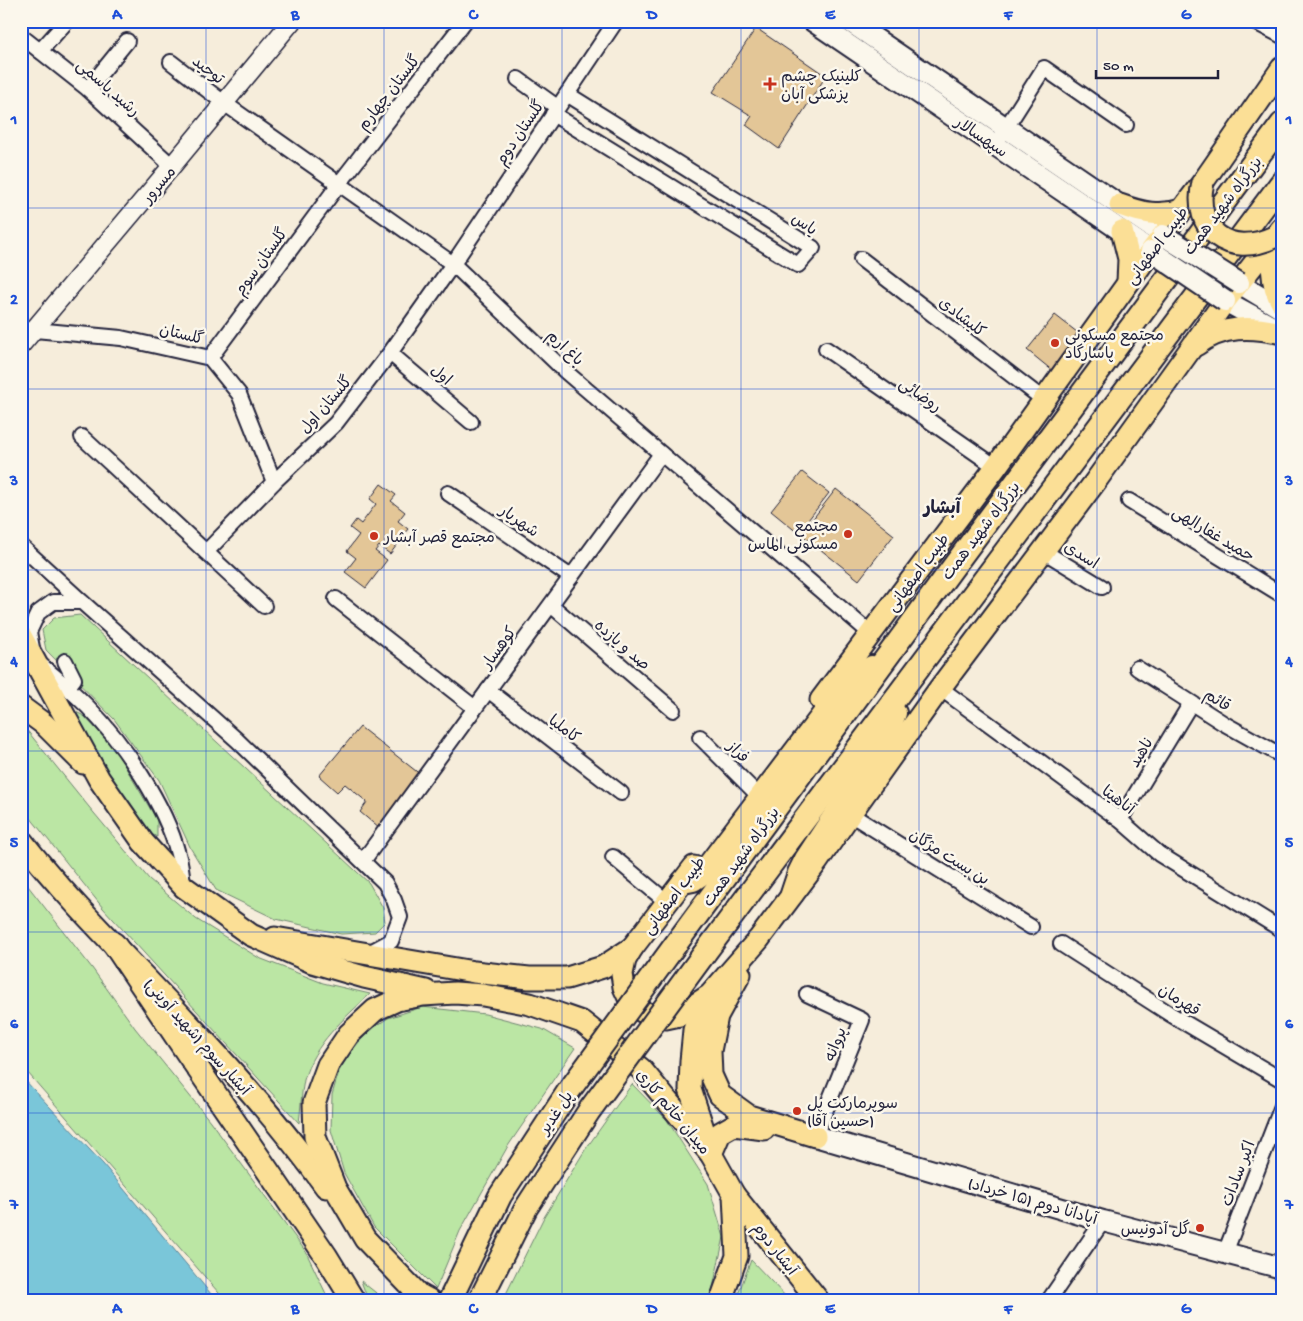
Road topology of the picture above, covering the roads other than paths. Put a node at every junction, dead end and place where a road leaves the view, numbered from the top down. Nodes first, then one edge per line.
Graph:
1 (67, 21) edge
2 (292, 21) edge
3 (465, 21) edge
4 (616, 21) edge
5 (813, 21) edge
6 (849, 21) edge
7 (1253, 21) edge
8 (21, 36) edge
9 (1282, 36) edge
10 (127, 41) dead end
11 (40, 51) junction
12 (171, 62) dead end
13 (1282, 68) edge
14 (518, 79) dead end
15 (88, 89) junction
16 (567, 94) junction
17 (224, 104) junction
18 (555, 110) junction
19 (1282, 124) edge
20 (1126, 125) dead end
21 (1006, 128) junction
22 (996, 145) junction
23 (172, 166) junction
24 (1203, 182) junction
25 (1282, 182) edge
26 (339, 184) junction
27 (1120, 205) junction
28 (1182, 210) junction
29 (1122, 231) junction
30 (1278, 232) edge
31 (1157, 243) junction
32 (861, 259) dead end
33 (453, 264) junction
34 (1128, 282) junction
35 (1239, 283) junction
36 (1225, 300) junction
37 (1282, 303) edge
38 (1282, 309) edge
39 (35, 330) junction
40 (1282, 332) edge
41 (21, 345) edge
42 (826, 349) dead end
43 (1190, 350) junction
44 (390, 352) junction
45 (210, 358) junction
46 (1044, 400) junction
47 (471, 422) dead end
48 (82, 437) dead end
49 (661, 454) junction
50 (996, 467) junction
51 (274, 482) junction
52 (448, 492) dead end
53 (1129, 501) dead end
54 (21, 546) edge
55 (1043, 550) junction
56 (206, 552) junction
57 (571, 577) junction
58 (1102, 587) dead end
59 (1282, 595) edge
60 (336, 599) dead end
61 (82, 602) junction
62 (551, 604) junction
63 (264, 606) dead end
64 (870, 634) junction
65 (21, 636) edge
66 (35, 659) junction
67 (65, 660) dead end
68 (884, 660) junction
69 (1137, 668) dead end
70 (67, 688) junction
71 (903, 688) junction
72 (940, 688) junction
73 (488, 690) junction
74 (1191, 702) junction
75 (21, 707) edge
76 (475, 708) junction
77 (673, 710) dead end
78 (700, 738) dead end
79 (1282, 756) edge
80 (99, 779) junction
81 (753, 790) junction
82 (621, 793) dead end
83 (850, 814) junction
84 (1120, 820) junction
85 (21, 840) edge
86 (613, 857) dead end
87 (363, 861) junction
88 (683, 882) junction
89 (184, 887) junction
90 (792, 894) junction
91 (667, 902) junction
92 (1031, 927) dead end
93 (1282, 930) edge
94 (251, 935) junction
95 (681, 937) joint
96 (759, 939) junction
97 (114, 944) junction
98 (1061, 944) dead end
99 (632, 948) junction
100 (367, 954) junction
101 (704, 954) joint
102 (439, 994) junction
103 (806, 994) dead end
104 (710, 995) junction
105 (1282, 1080) edge
106 (1282, 1106) edge
107 (815, 1136) junction
108 (711, 1154) junction
109 (734, 1195) junction
110 (1103, 1221) junction
111 (365, 1239) junction
112 (1225, 1253) junction
113 (1282, 1268) edge
114 (353, 1300) edge
115 (428, 1300) edge
116 (450, 1300) edge
117 (480, 1300) edge
118 (722, 1300) edge
119 (818, 1300) edge
120 (1049, 1300) edge

1 - 11 street
2 - 17 street, مسرور
3 - 26 street, گلستان چهارم
4 - 16 street, گلستان دوم
5 - 22 main road, سپهسالار
6 - 21 main road, سپهسالار
7 - 9 street
8 - 11 street, رشید یاسمی
10 - 15 street
11 - 15 street, رشید یاسمی
12 - 17 street, توحید
13 - 24 main road, طبیب اصفهانی
14 - 18 street
15 - 23 street, رشید یاسمی
16 - 18 street, گلستان دوم
16 - 18 street, یاس
17 - 23 street, مسرور
17 - 26 street, باغ ارم
18 - 33 street, گلستان دوم
19 - 68 highway, بزرگراه شهید همت
20 - 21 street
21 - 22 street
21 - 27 main road, سپهسالار
22 - 29 main road, سپهسالار
23 - 39 street, مسرور
24 - 28 main road, طبیب اصفهانی
24 - 30 main road, bridge
25 - 71 highway, بزرگراه شهید همت
26 - 33 street, باغ ارم
26 - 45 street, گلستان سوم
27 - 28 main road
27 - 31 main road, سپهسالار
28 - 31 main road, طبیب اصفهانی
29 - 31 main road, سپهسالار
29 - 34 main road
30 - 35 main road
30 - 37 main road
31 - 34 main road, طبیب اصفهانی
31 - 35 main road, bridge
31 - 36 main road, bridge
32 - 46 street, کلیشادی
33 - 44 street, گلستان اول
33 - 49 street, باغ ارم
34 - 46 main road, طبیب اصفهانی
35 - 36 main road
35 - 38 main road
36 - 40 main road
36 - 43 main road
39 - 41 street, مسرور
39 - 45 street, گلستان
40 - 43 main road
42 - 50 street, روضائی
43 - 55 main road
44 - 47 street, اول
44 - 51 street, گلستان اول
45 - 51 street, گلستان
46 - 50 main road, طبیب اصفهانی
48 - 56 street
49 - 57 street, کوهسار
49 - 64 street, باغ ارم
50 - 64 main road, طبیب اصفهانی
51 - 56 street, گلستان اول
52 - 57 street, شهریار
53 - 59 street, حمید غفارالهی
54 - 61 street
55 - 58 street, اسدی
55 - 72 main road
56 - 63 street
57 - 62 street, کوهسار
60 - 76 street
61 - 66 street
61 - 87 street
62 - 73 street, کوهسار
62 - 77 street, صد و یازده
64 - 81 main road, طبیب اصفهانی
65 - 66 main road
66 - 70 street
66 - 80 main road
67 - 70 street
68 - 88 highway
68 - 95 highway, بزرگراه شهید همت
69 - 74 street, قائم
70 - 89 street
71 - 90 highway
71 - 101 highway, بزرگراه شهید همت
72 - 83 main road
72 - 84 street, آناهیتا
73 - 76 street, کوهسار
73 - 82 street, کاملیا
74 - 79 street, قائم
74 - 84 street, ناهید
75 - 80 main road
76 - 87 street, کوهسار
78 - 81 street, فراز
80 - 89 main road
81 - 88 main road, طبیب اصفهانی
83 - 90 main road
83 - 92 street, بن بست مژگان
84 - 93 street, آناهیتا
85 - 97 main road, آبشار سوم (شهید آوینی)
86 - 91 street
87 - 100 street
88 - 91 main road, طبیب اصفهانی
89 - 94 main road
90 - 96 main road
91 - 99 main road, طبیب اصفهانی
94 - 100 main road
94 - 102 main road
95 - 116 highway, پل غدیر, bridge
96 - 104 main road
96 - 107 main road
97 - 111 main road, آبشار سوم (شهید آوینی)
97 - 114 highway
98 - 105 street, قهرمان
99 - 100 main road
99 - 104 main road
101 - 117 highway, پل غدیر, bridge
102 - 108 main road, میدان خاتم کاری
102 - 111 main road, میدان خاتم کاری
103 - 107 street, پروانه
104 - 108 main road
106 - 112 street, اکبر سادات
107 - 108 main road
107 - 110 main road, آپادانا دوم (۱۵ خرداد)
108 - 109 main road, میدان خاتم کاری
109 - 118 main road, میدان خاتم کاری
109 - 119 main road, آبشار دوم
110 - 112 main road, آپادانا دوم (۱۵ خرداد)
110 - 120 street
111 - 115 main road, میدان خاتم کاری
112 - 113 main road, آپادانا دوم (۱۵ خرداد)

